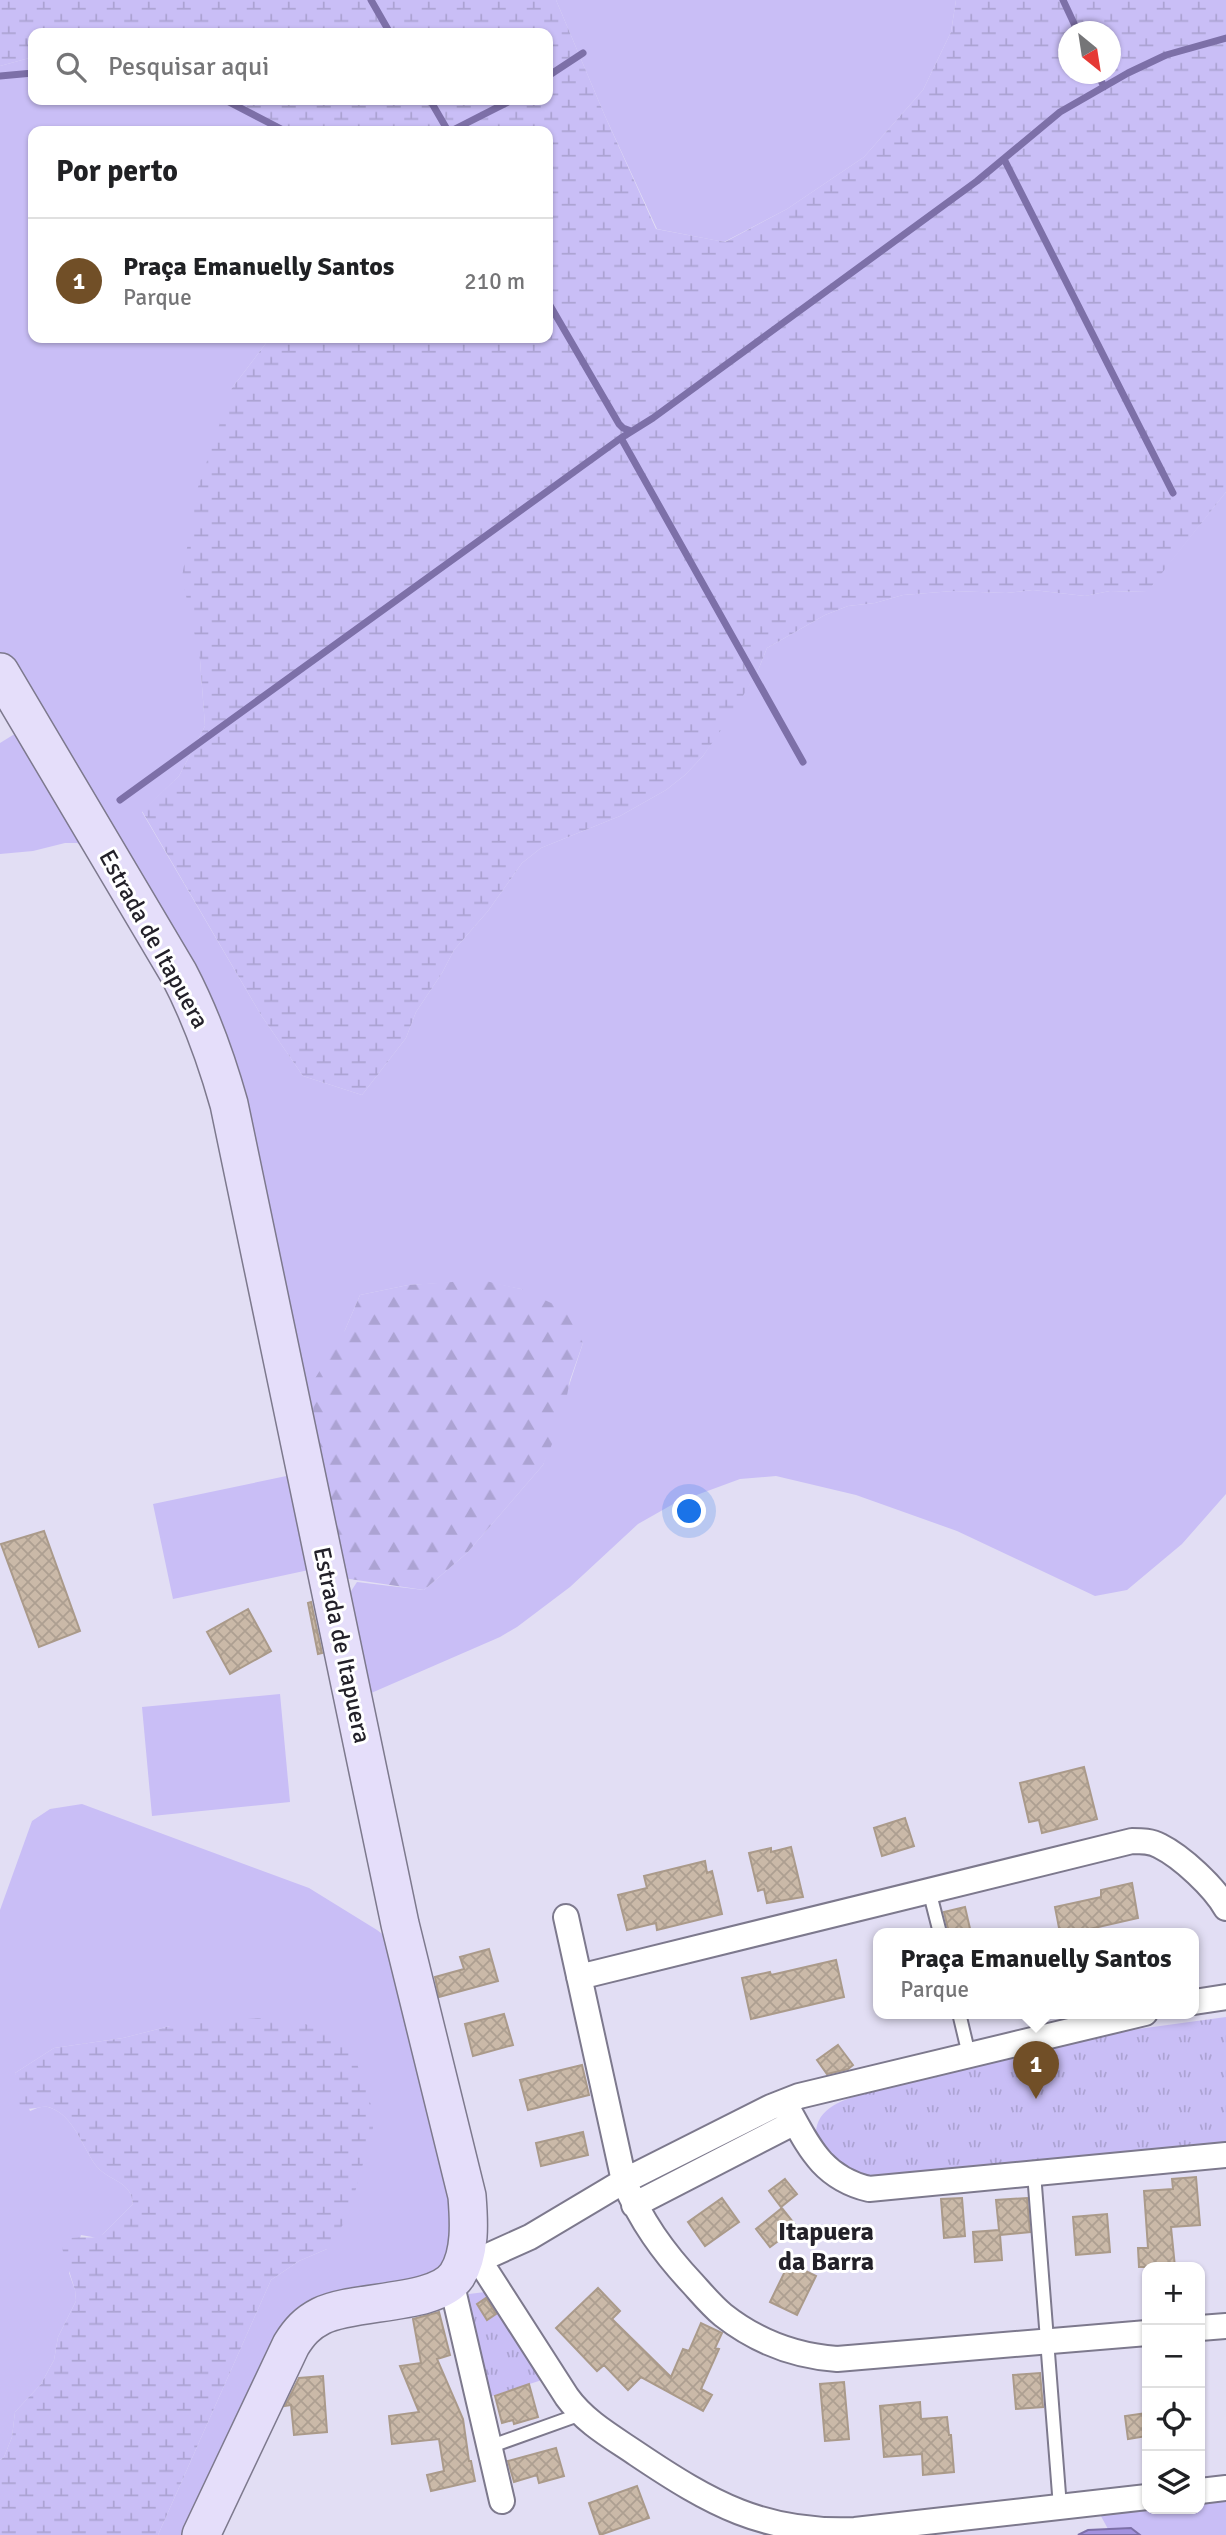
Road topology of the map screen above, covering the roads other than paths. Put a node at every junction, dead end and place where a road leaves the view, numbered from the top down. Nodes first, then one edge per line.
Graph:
1 (0, 672) edge
2 (929, 1890) junction
3 (1226, 1908) edge
4 (566, 1917) dead end
5 (939, 1928) edge
6 (579, 1977) junction
7 (1226, 1997) edge
8 (1199, 2000) edge
9 (960, 2019) edge
10 (1120, 2019) edge
11 (969, 2056) junction
12 (790, 2112) junction
13 (1226, 2155) edge
14 (1034, 2173) junction
15 (624, 2181) junction
16 (634, 2206) junction
17 (465, 2266) junction
18 (1226, 2326) edge
19 (1205, 2328) edge
20 (1142, 2333) edge
21 (1047, 2342) junction
22 (581, 2414) junction
23 (489, 2446) junction
24 (1226, 2488) edge
25 (1205, 2490) edge
26 (1142, 2498) edge
27 (502, 2501) dead end
28 (1060, 2507) junction
29 (201, 2535) edge

1 - 17 street, Estrada de Itapuera
2 - 3 street
2 - 5 lane
2 - 6 street
4 - 6 street
6 - 15 street
7 - 8 street
9 - 11 lane
10 - 11 street
11 - 12 street
12 - 14 street
12 - 15 street
12 - 16 street
13 - 14 street
14 - 21 lane
15 - 16 street
15 - 17 street
16 - 21 street
17 - 22 street
17 - 23 street
17 - 29 street
18 - 19 street
20 - 21 street
21 - 28 lane
22 - 23 lane
22 - 28 street
23 - 27 street
24 - 25 street
26 - 28 street

